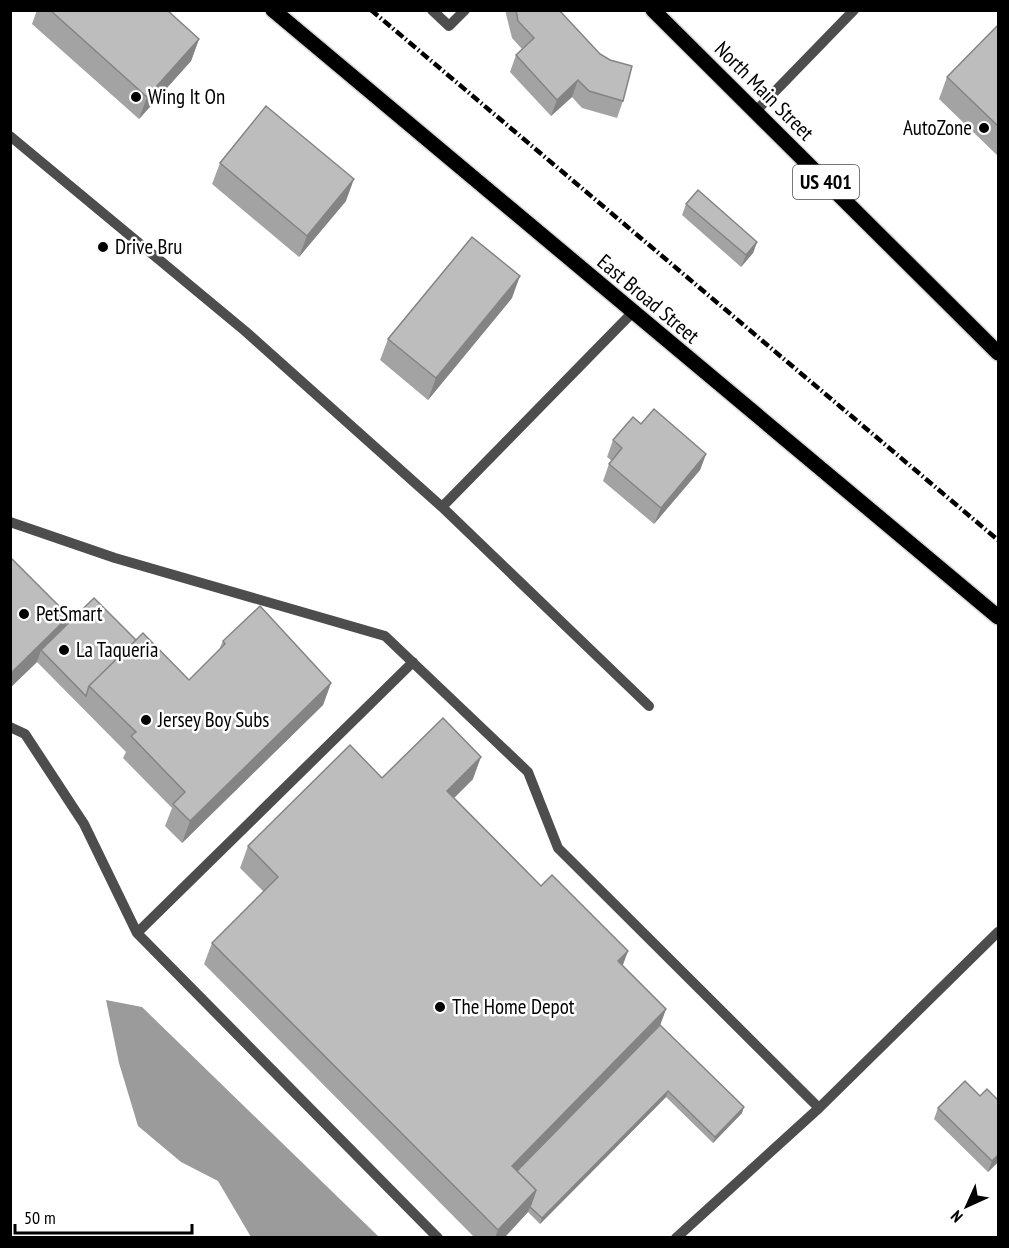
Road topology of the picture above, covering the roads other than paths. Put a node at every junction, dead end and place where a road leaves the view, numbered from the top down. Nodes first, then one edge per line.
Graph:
1 (273, 10) edge
2 (432, 10) edge
3 (465, 10) edge
4 (653, 10) edge
5 (854, 10) edge
6 (755, 112) junction
7 (10, 136) edge
8 (632, 313) junction
9 (999, 353) edge
10 (442, 507) junction
11 (10, 522) edge
12 (999, 617) edge
13 (413, 662) junction
14 (649, 706) dead end
15 (10, 727) edge
16 (999, 932) edge
17 (137, 933) junction
18 (819, 1108) junction
19 (438, 1238) edge
20 (676, 1238) edge

1 - 8 main road, East Broad Street
2 - 3 street
4 - 6 main road, North Main Street / US 401
5 - 6 street
6 - 9 main road, North Main Street / US 401
7 - 10 street
8 - 10 street
8 - 12 main road, East Broad Street
10 - 14 street
11 - 13 street
13 - 17 street
13 - 18 street
15 - 17 street
16 - 18 street
17 - 19 street
18 - 20 street

